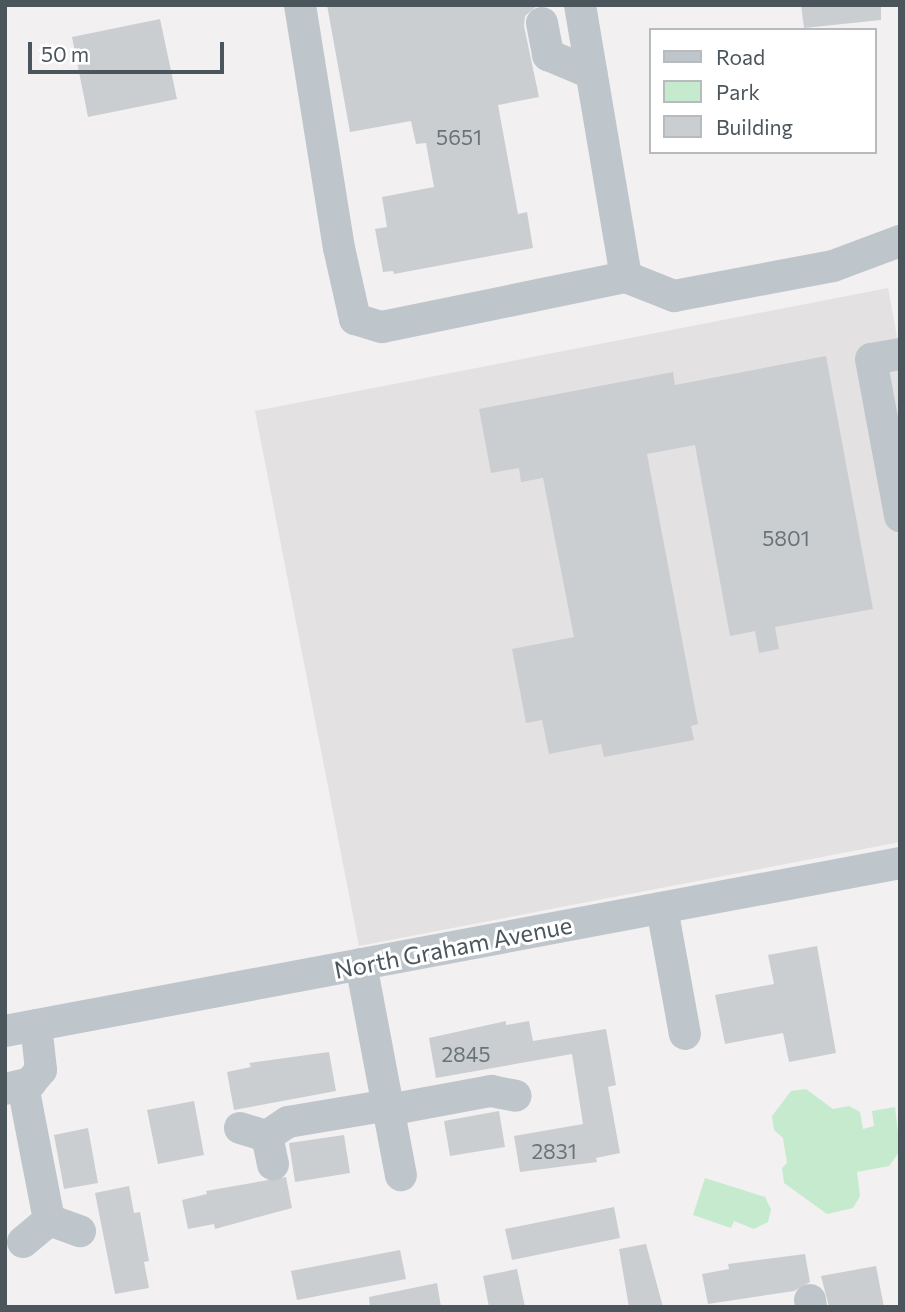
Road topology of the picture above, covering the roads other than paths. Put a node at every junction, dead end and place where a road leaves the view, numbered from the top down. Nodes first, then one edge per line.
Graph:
1 (300, 5) edge
2 (580, 5) edge
3 (542, 23) dead end
4 (591, 73) junction
5 (900, 241) edge
6 (626, 277) junction
7 (900, 354) edge
8 (900, 516) edge
9 (898, 872) edge
10 (662, 908) junction
11 (361, 964) junction
12 (36, 1025) junction
13 (5, 1031) edge
14 (685, 1034) dead end
15 (14, 1088) edge
16 (524, 1100) dead end
17 (388, 1107) junction
18 (260, 1143) dead end
19 (401, 1175) dead end
20 (49, 1220) junction
21 (80, 1231) dead end
22 (23, 1242) dead end

1 - 6 street
2 - 4 street
3 - 4 street
4 - 6 street
5 - 6 street
7 - 8 street
9 - 10 street, North Graham Avenue
10 - 11 street, North Graham Avenue
10 - 14 street
11 - 12 street, North Graham Avenue
11 - 17 street
12 - 13 street, North Graham Avenue
12 - 15 street
15 - 20 street
16 - 17 street
17 - 18 street
17 - 19 street
20 - 21 street
20 - 22 street

